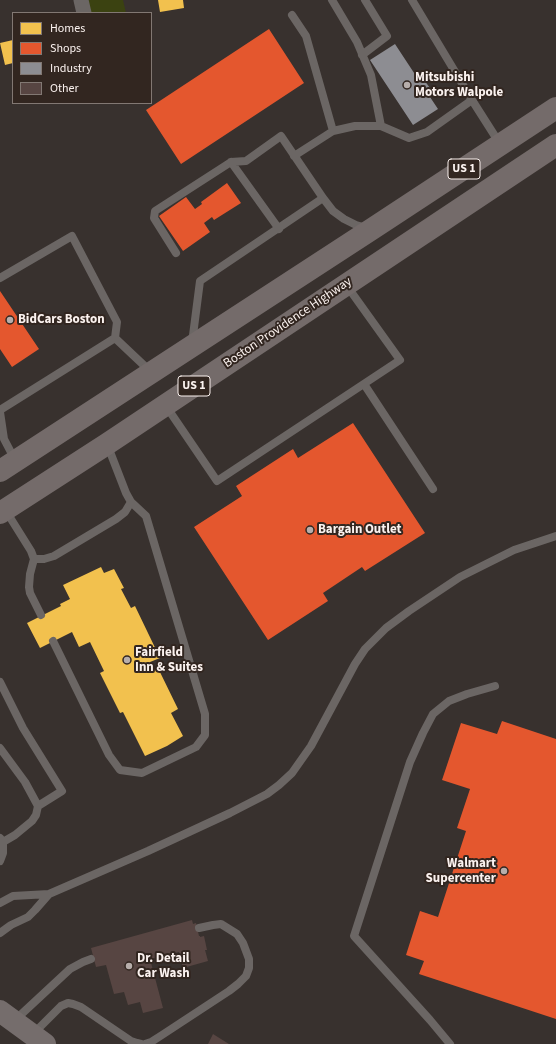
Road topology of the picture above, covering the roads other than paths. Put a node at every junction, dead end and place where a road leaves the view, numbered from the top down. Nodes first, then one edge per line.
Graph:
1 (81, 0) edge
2 (332, 0) edge
3 (365, 0) edge
4 (412, 0) edge
5 (84, 12) edge
6 (292, 15) dead end
7 (362, 55) junction
8 (472, 100) junction
9 (556, 108) edge
10 (381, 126) junction
11 (333, 130) junction
12 (501, 145) junction
13 (556, 145) edge
14 (294, 156) junction
15 (232, 162) junction
16 (323, 198) junction
17 (279, 228) junction
18 (372, 229) junction
19 (176, 253) dead end
20 (0, 278) edge
21 (346, 284) junction
22 (115, 338) junction
23 (191, 347) junction
24 (152, 372) junction
25 (364, 384) junction
26 (165, 405) junction
27 (0, 411) edge
28 (107, 444) junction
29 (7, 466) edge
30 (434, 489) dead end
31 (131, 502) junction
32 (3, 512) edge
33 (556, 536) edge
34 (34, 559) junction
35 (41, 615) dead end
36 (53, 641) dead end
37 (0, 682) edge
38 (495, 686) dead end
39 (0, 748) edge
40 (38, 806) junction
41 (1, 840) edge
42 (0, 861) edge
43 (49, 894) junction
44 (0, 903) edge
45 (199, 928) dead end
46 (0, 933) edge
47 (91, 959) dead end
48 (7, 1016) edge
49 (39, 1039) edge
50 (141, 1044) edge
51 (145, 1044) edge
52 (450, 1044) edge

1 - 5 street
2 - 7 lane
3 - 7 lane
4 - 8 lane
6 - 11 lane
7 - 10 lane
8 - 10 lane
8 - 12 lane
9 - 12 main road, US 1
10 - 11 lane
11 - 14 lane
12 - 18 main road, US 1
13 - 21 main road, Boston Providence Highway / US 1
14 - 15 lane
14 - 16 lane
15 - 17 lane
15 - 19 lane
16 - 17 lane
16 - 18 lane
17 - 23 lane
18 - 23 main road, US 1
20 - 22 lane
21 - 25 lane
21 - 26 main road, Boston Providence Highway / US 1
22 - 24 lane
22 - 27 lane
23 - 24 main road, US 1
24 - 29 main road, US 1
25 - 26 lane
25 - 30 lane
26 - 28 main road, Boston Providence Highway / US 1
27 - 29 lane
28 - 31 lane
28 - 32 main road, Boston Providence Highway / US 1
31 - 34 lane
31 - 36 lane
32 - 34 lane
33 - 43 lane
34 - 35 lane
37 - 40 lane
38 - 52 lane
39 - 40 lane
40 - 41 lane
41 - 42 lane
43 - 44 lane
43 - 46 lane
45 - 51 lane
47 - 48 lane
48 - 49 main road
49 - 50 lane

